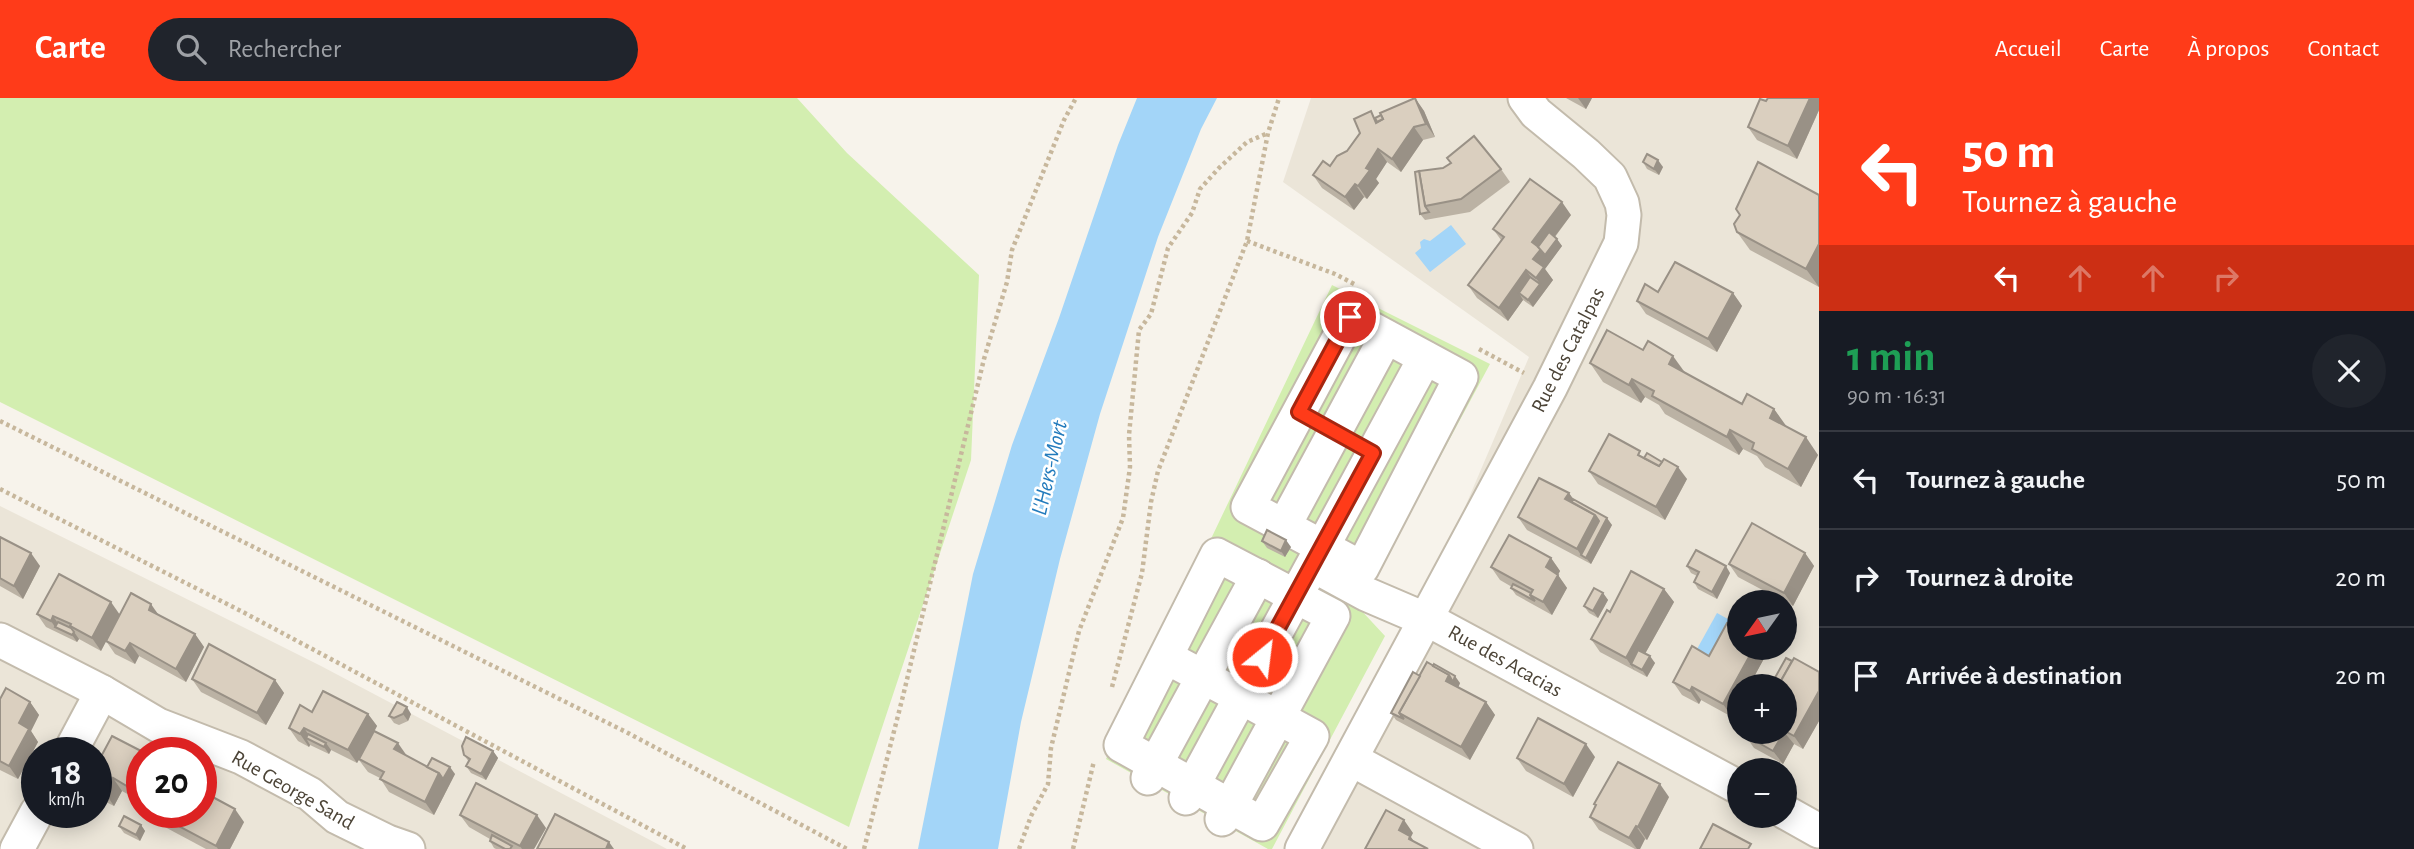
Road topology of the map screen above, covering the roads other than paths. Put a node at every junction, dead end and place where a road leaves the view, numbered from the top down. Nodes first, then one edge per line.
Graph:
1 (1525, 98) edge
2 (1386, 337) junction
3 (1425, 358) junction
4 (1299, 412) junction
5 (1335, 431) junction
6 (1373, 453) junction
7 (1411, 473) junction
8 (1284, 526) junction
9 (1317, 555) junction
10 (1258, 576) junction
11 (1295, 596) junction
12 (1424, 619) junction
13 (0, 640) edge
14 (1166, 657) junction
15 (1203, 677) junction
16 (102, 692) junction
17 (1240, 697) junction
18 (1278, 717) junction
19 (77, 737) edge
20 (1351, 759) junction
21 (1152, 771) junction
22 (1727, 781) edge
23 (1189, 792) junction
24 (1797, 819) edge
25 (29, 828) edge
26 (1819, 831) edge
27 (18, 849) edge
28 (408, 849) edge
29 (1302, 849) edge
30 (1516, 849) edge

1 - 12 street, Rue des Catalpas
2 - 3 street
2 - 4 street
2 - 5 street
3 - 6 street
3 - 7 street
4 - 5 street
4 - 8 street
5 - 6 street
5 - 8 street
6 - 7 street
6 - 9 street
7 - 9 street
8 - 9 street
9 - 11 street
9 - 12 street
10 - 11 street
10 - 14 street
10 - 15 street
11 - 17 street
11 - 18 street
12 - 20 street, Rue des Acacias
12 - 22 street, Rue des Acacias
13 - 16 street, Rue George Sand
14 - 15 street
14 - 21 street
15 - 17 street
15 - 21 street
16 - 19 street
16 - 28 street, Rue George Sand
17 - 18 street
17 - 23 street
18 - 23 street
20 - 29 street, Rue des Acacias
20 - 30 street
21 - 23 street
24 - 26 street
25 - 27 street

